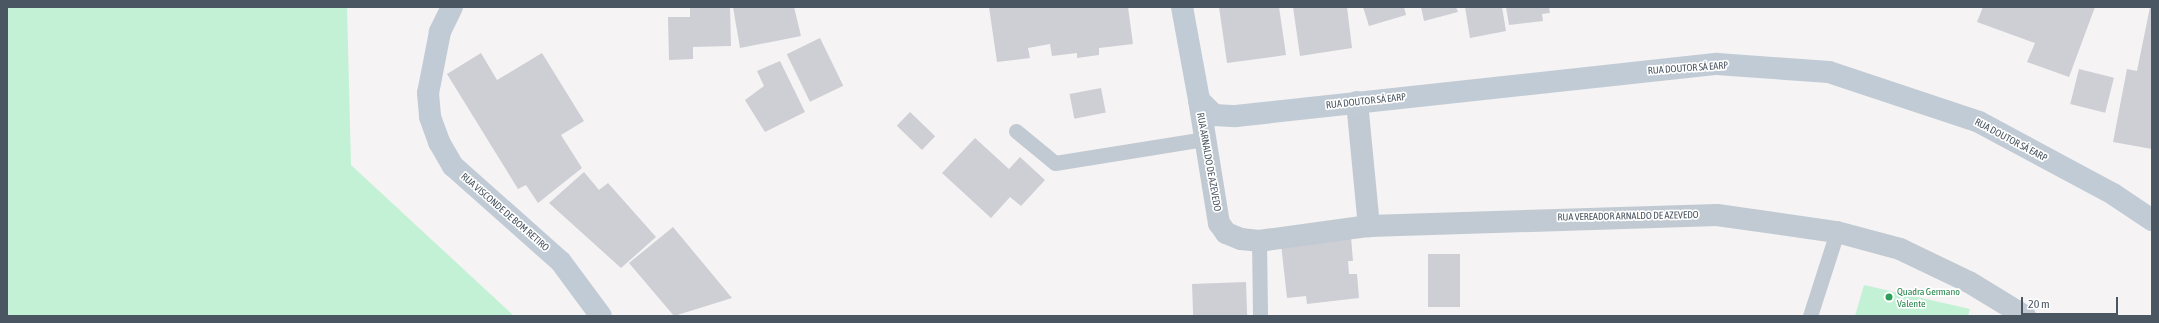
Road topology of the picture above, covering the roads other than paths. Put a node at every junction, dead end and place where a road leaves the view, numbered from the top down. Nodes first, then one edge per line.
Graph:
1 (452, 7) edge
2 (1182, 7) edge
3 (1198, 100) junction
4 (1357, 102) junction
5 (1016, 130) dead end
6 (1205, 139) junction
7 (2152, 220) edge
8 (1219, 223) joint
9 (1369, 226) junction
10 (1838, 232) junction
11 (1259, 241) junction
12 (601, 316) edge
13 (1260, 316) edge
14 (1810, 316) edge
15 (2025, 316) edge

1 - 12 main road, RUA VISCONDE DE BOM RETIRO
2 - 3 main road
3 - 4 main road, RUA DOUTOR SÁ EARP
3 - 6 street, RUA ARNALDO DE AZEVEDO
4 - 7 main road, RUA DOUTOR SÁ EARP
4 - 9 street
5 - 6 lane
6 - 8 street, RUA ARNALDO DE AZEVEDO
8 - 11 street, RUA VEREADOR ARNALDO DE AZEVEDO
9 - 10 street, RUA VEREADOR ARNALDO DE AZEVEDO
9 - 11 street, RUA VEREADOR ARNALDO DE AZEVEDO
10 - 14 lane
10 - 15 street, RUA VEREADOR ARNALDO DE AZEVEDO
11 - 13 lane

